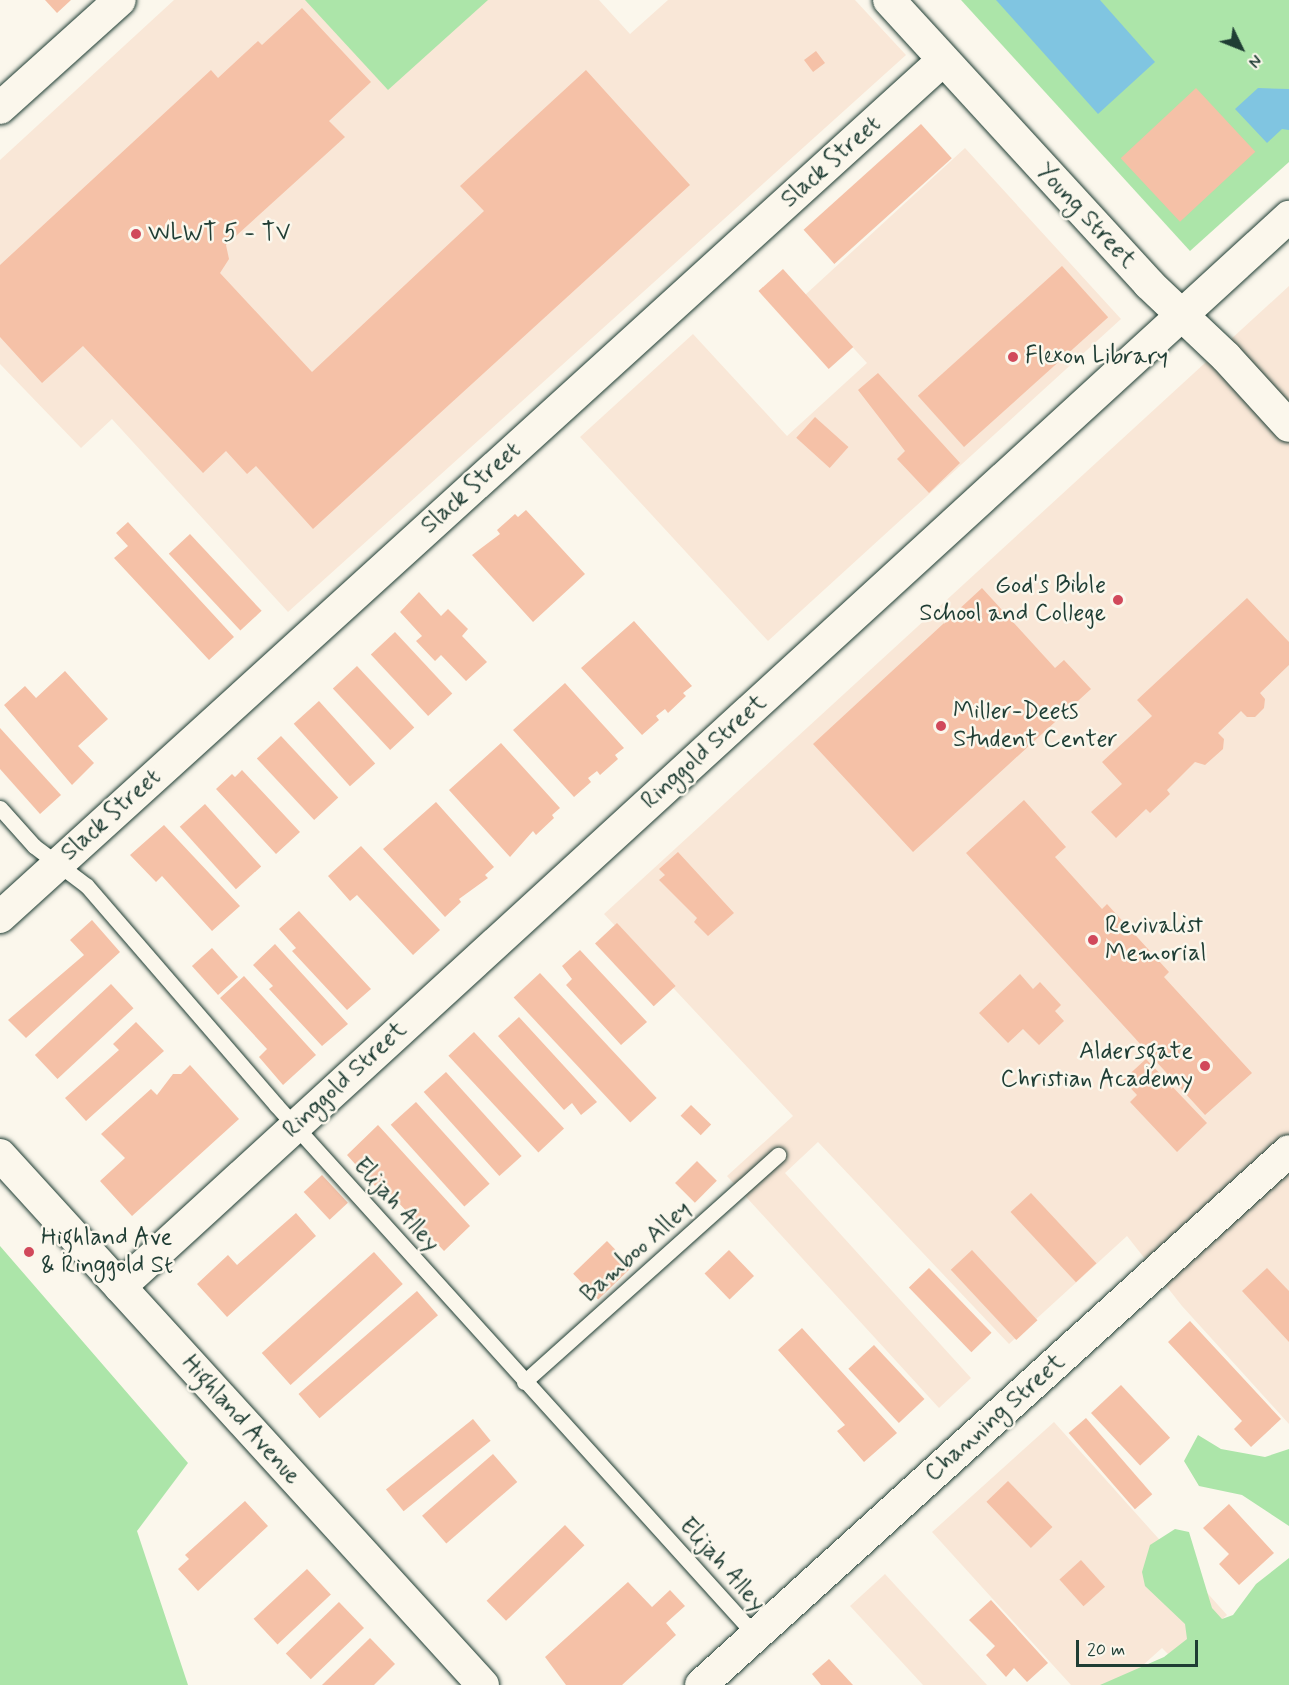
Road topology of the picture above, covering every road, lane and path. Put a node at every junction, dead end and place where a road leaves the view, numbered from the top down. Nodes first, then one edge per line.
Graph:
1 (120, 0) edge
2 (889, 0) edge
3 (943, 60) junction
4 (0, 108) edge
5 (1289, 217) edge
6 (1179, 316) junction
7 (1289, 426) edge
8 (0, 808) edge
9 (57, 864) junction
10 (0, 917) edge
11 (295, 1126) junction
12 (1289, 1151) edge
13 (0, 1155) edge
14 (778, 1155) dead end
15 (120, 1287) junction
16 (524, 1382) junction
17 (756, 1636) junction
18 (483, 1685) edge
19 (701, 1685) edge

1 - 4 street
2 - 3 street, Young Street
3 - 6 street, Young Street
3 - 9 street, Slack Street
5 - 6 street, Ringgold Street
6 - 7 street, Young Street
6 - 11 street, Ringgold Street
8 - 9 lane, Elijah Alley
9 - 10 street, Slack Street
9 - 11 lane, Elijah Alley
11 - 15 street, Ringgold Street
11 - 16 lane, Elijah Alley
12 - 17 street, Channing Street
13 - 15 street, Highland Avenue
14 - 16 lane, Bamboo Alley
15 - 18 street, Highland Avenue
16 - 17 lane, Elijah Alley
17 - 19 street, Channing Street

